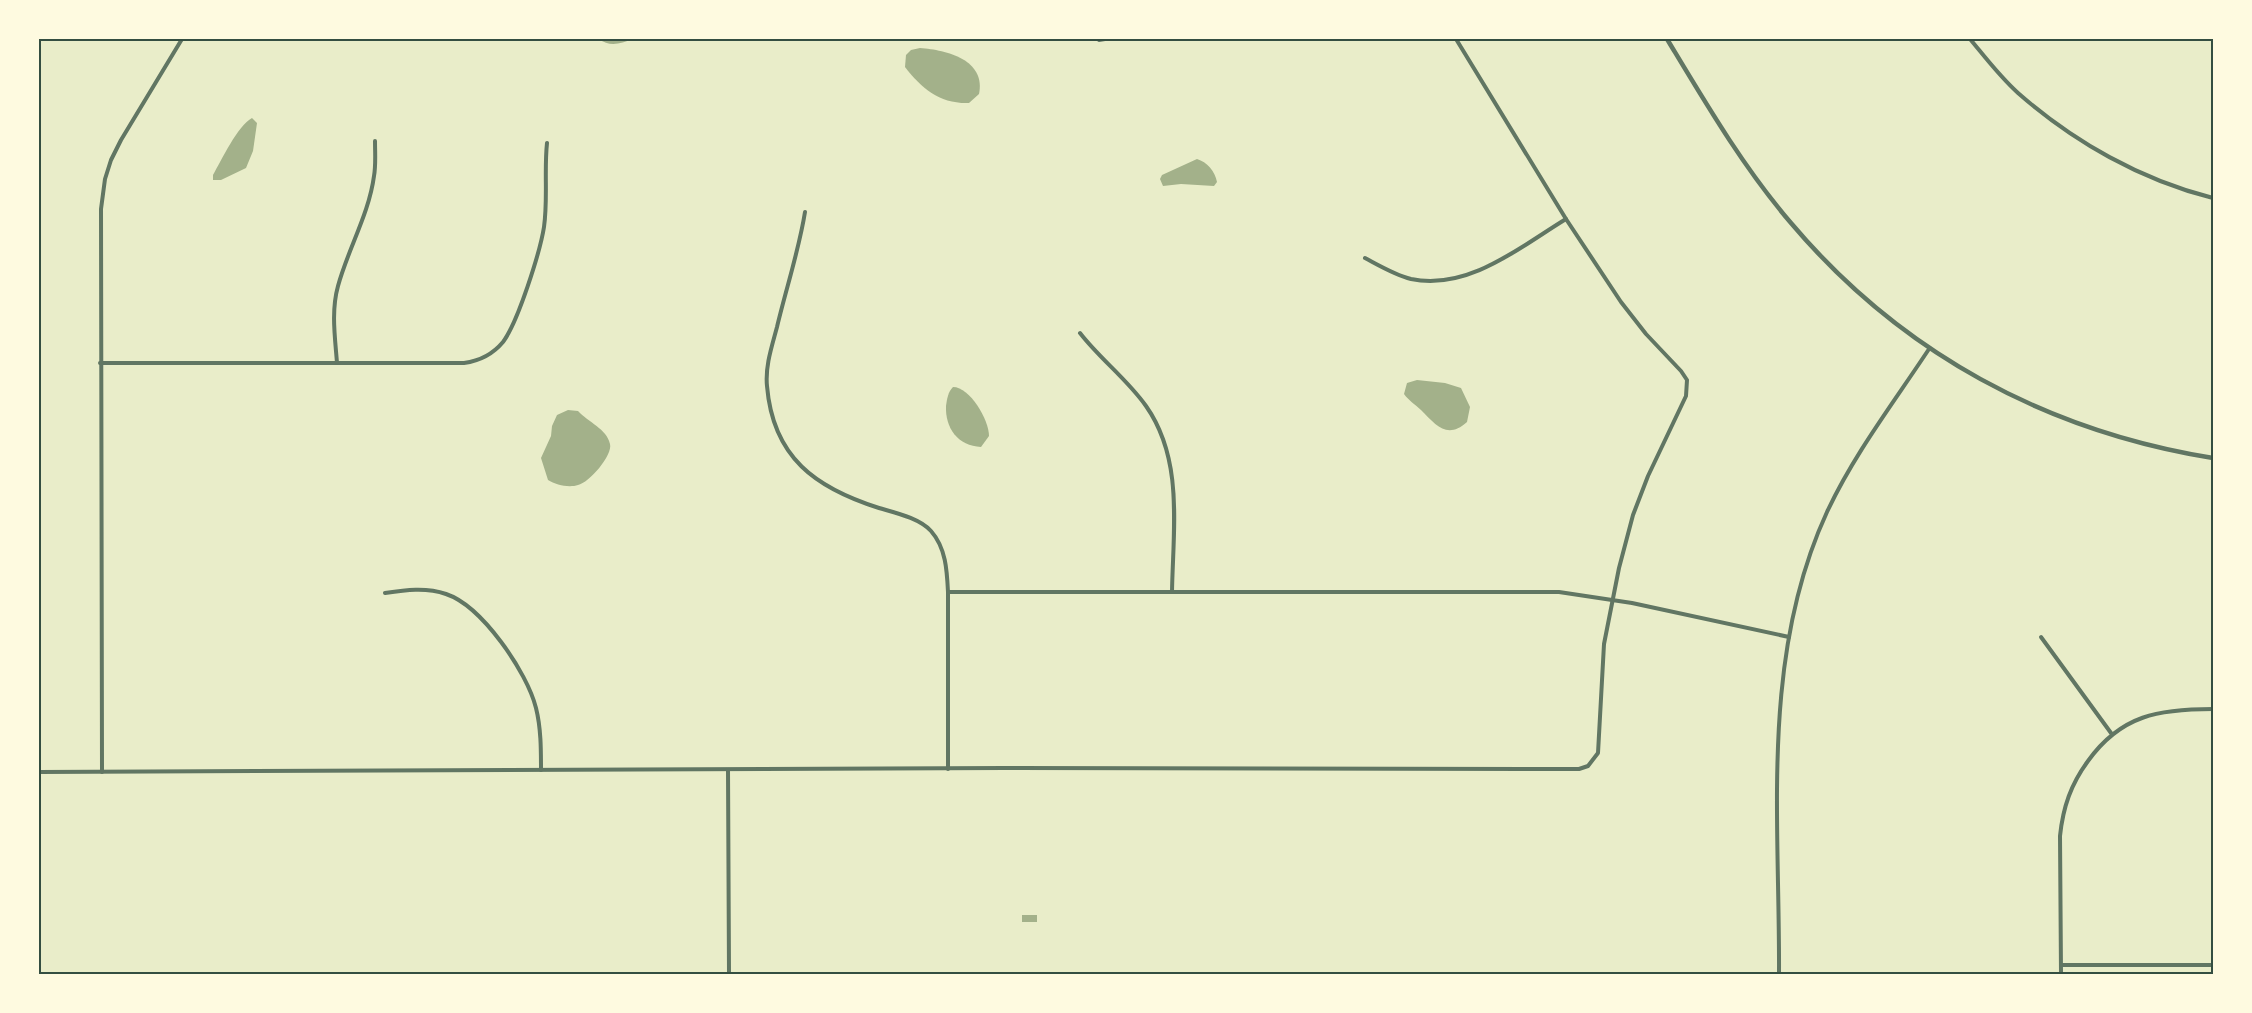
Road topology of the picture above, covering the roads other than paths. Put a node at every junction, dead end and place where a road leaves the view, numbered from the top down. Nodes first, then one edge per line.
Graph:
1 (182, 39) edge
2 (1105, 39) edge
3 (1456, 39) edge
4 (1667, 39) edge
5 (1970, 39) edge
6 (1100, 40) dead end
7 (375, 141) dead end
8 (547, 143) dead end
9 (2213, 198) edge
10 (804, 212) dead end
11 (1566, 219) junction
12 (1366, 258) dead end
13 (1080, 333) dead end
14 (1929, 349) junction
15 (100, 363) junction
16 (337, 363) junction
17 (2213, 458) edge
18 (948, 592) junction
19 (1172, 592) junction
20 (385, 593) dead end
21 (1613, 599) junction
22 (1789, 637) junction
23 (2041, 637) dead end
24 (2213, 710) edge
25 (2111, 733) junction
26 (541, 770) junction
27 (728, 770) junction
28 (948, 770) junction
29 (39, 772) edge
30 (102, 772) junction
31 (2061, 965) junction
32 (2213, 965) edge
33 (729, 974) edge
34 (1780, 974) edge
35 (2061, 974) edge

1 - 15 street
2 - 6 street
3 - 11 street
4 - 14 street
5 - 9 street
7 - 16 street
8 - 16 street
10 - 18 street
11 - 12 street
11 - 21 street
13 - 19 street
14 - 17 street
14 - 22 street
15 - 16 street
15 - 30 street
18 - 19 street
18 - 28 street
19 - 21 street
20 - 26 street
21 - 22 street
21 - 28 street
22 - 34 street
23 - 25 street
24 - 25 street
25 - 31 street
26 - 27 street
26 - 30 street
27 - 28 street
27 - 33 street
29 - 30 street
31 - 32 street
31 - 35 street

